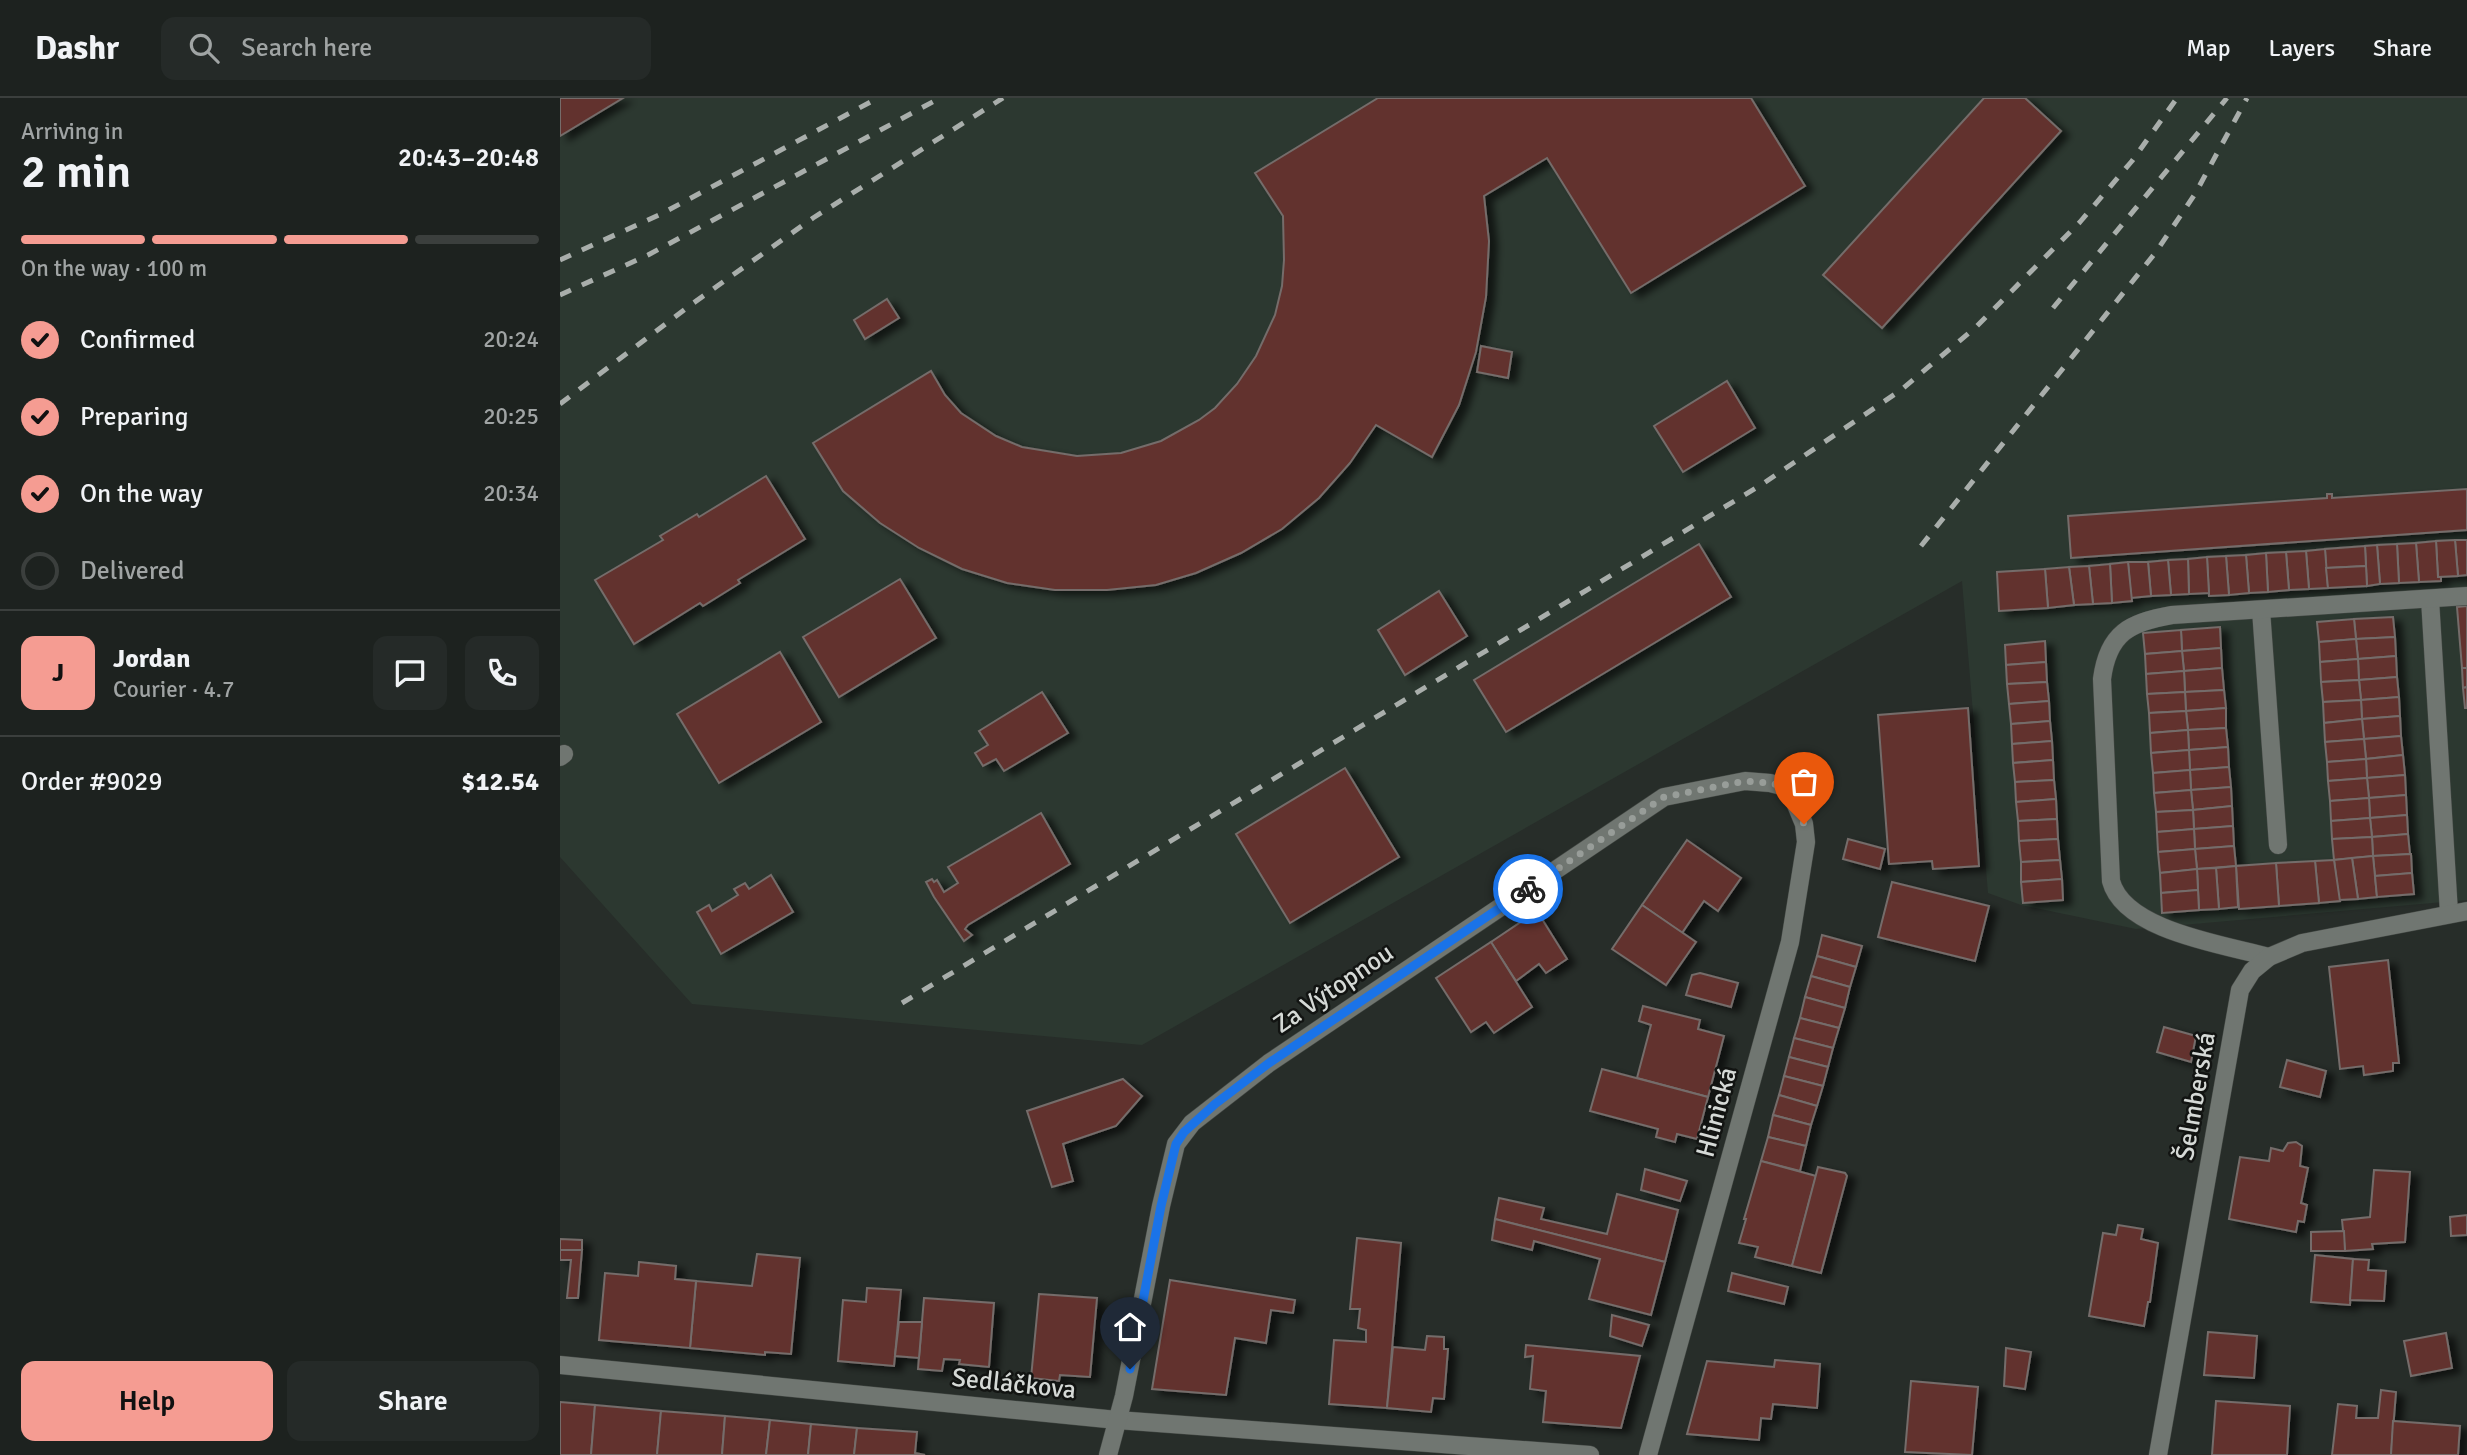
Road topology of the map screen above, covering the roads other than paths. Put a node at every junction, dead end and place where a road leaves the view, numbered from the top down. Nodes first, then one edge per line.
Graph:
1 (2467, 596) edge
2 (2430, 599) junction
3 (2262, 610) junction
4 (1782, 786) joint
5 (2278, 845) dead end
6 (2467, 911) edge
7 (2449, 913) junction
8 (2269, 957) junction
9 (560, 1366) edge
10 (1117, 1419) junction
11 (1108, 1455) edge
12 (1590, 1455) edge
13 (1648, 1455) edge
14 (2158, 1455) edge

1 - 2 street
2 - 3 street
2 - 7 street
3 - 5 street
3 - 8 street
4 - 10 street, Za Výtopnou
4 - 13 street, Hlinická
6 - 7 street, Šelmberská
7 - 8 street, Šelmberská
8 - 14 street, Šelmberská
9 - 10 street, Sedláčkova
10 - 11 street, Za Výtopnou
10 - 12 street, Sedláčkova

